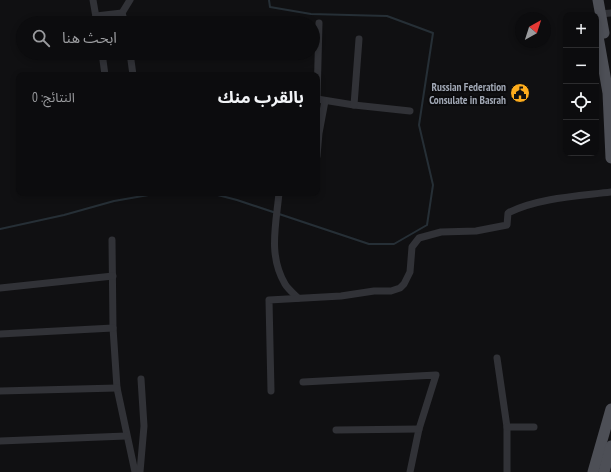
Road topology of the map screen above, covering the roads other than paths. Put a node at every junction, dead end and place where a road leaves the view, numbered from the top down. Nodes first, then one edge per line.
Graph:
1 (93, 0) edge
2 (130, 0) edge
3 (592, 0) edge
4 (598, 0) edge
5 (122, 13) junction
6 (602, 14) edge
7 (96, 16) edge
8 (110, 16) edge
9 (123, 16) edge
10 (359, 39) dead end
11 (599, 42) edge
12 (103, 60) edge
13 (131, 60) edge
14 (318, 60) edge
15 (105, 72) edge
16 (133, 72) edge
17 (318, 72) edge
18 (611, 77) edge
19 (320, 100) edge
20 (325, 102) junction
21 (354, 106) junction
22 (410, 111) dead end
23 (320, 128) edge
24 (611, 158) edge
25 (611, 192) edge
26 (279, 196) edge
27 (112, 240) dead end
28 (113, 276) junction
29 (0, 288) edge
30 (298, 298) junction
31 (113, 328) junction
32 (0, 334) edge
33 (497, 358) dead end
34 (141, 379) dead end
35 (303, 382) dead end
36 (117, 388) junction
37 (0, 391) edge
38 (271, 391) dead end
39 (611, 409) edge
40 (507, 426) junction
41 (534, 427) dead end
42 (419, 429) junction
43 (336, 430) dead end
44 (126, 436) junction
45 (0, 442) edge
46 (611, 446) edge
47 (135, 472) edge
48 (140, 472) edge
49 (410, 472) edge
50 (507, 472) edge
51 (593, 472) edge
52 (604, 472) edge

1 - 7 street
2 - 5 street
3 - 6 main road
4 - 6 main road
5 - 8 street
5 - 9 street
6 - 18 main road
10 - 21 street
11 - 24 main road
12 - 15 street
13 - 16 street
14 - 17 street
19 - 20 street
20 - 21 street
20 - 23 street
21 - 22 street
25 - 30 street
26 - 30 street
27 - 28 street
28 - 29 street
28 - 31 street
30 - 38 street
31 - 32 street
31 - 36 street
33 - 40 street
34 - 48 street
35 - 42 street
36 - 37 street
36 - 44 street
39 - 51 main road
40 - 41 street
40 - 50 street
42 - 43 street
42 - 49 street
44 - 45 street
44 - 47 street
46 - 52 main road

